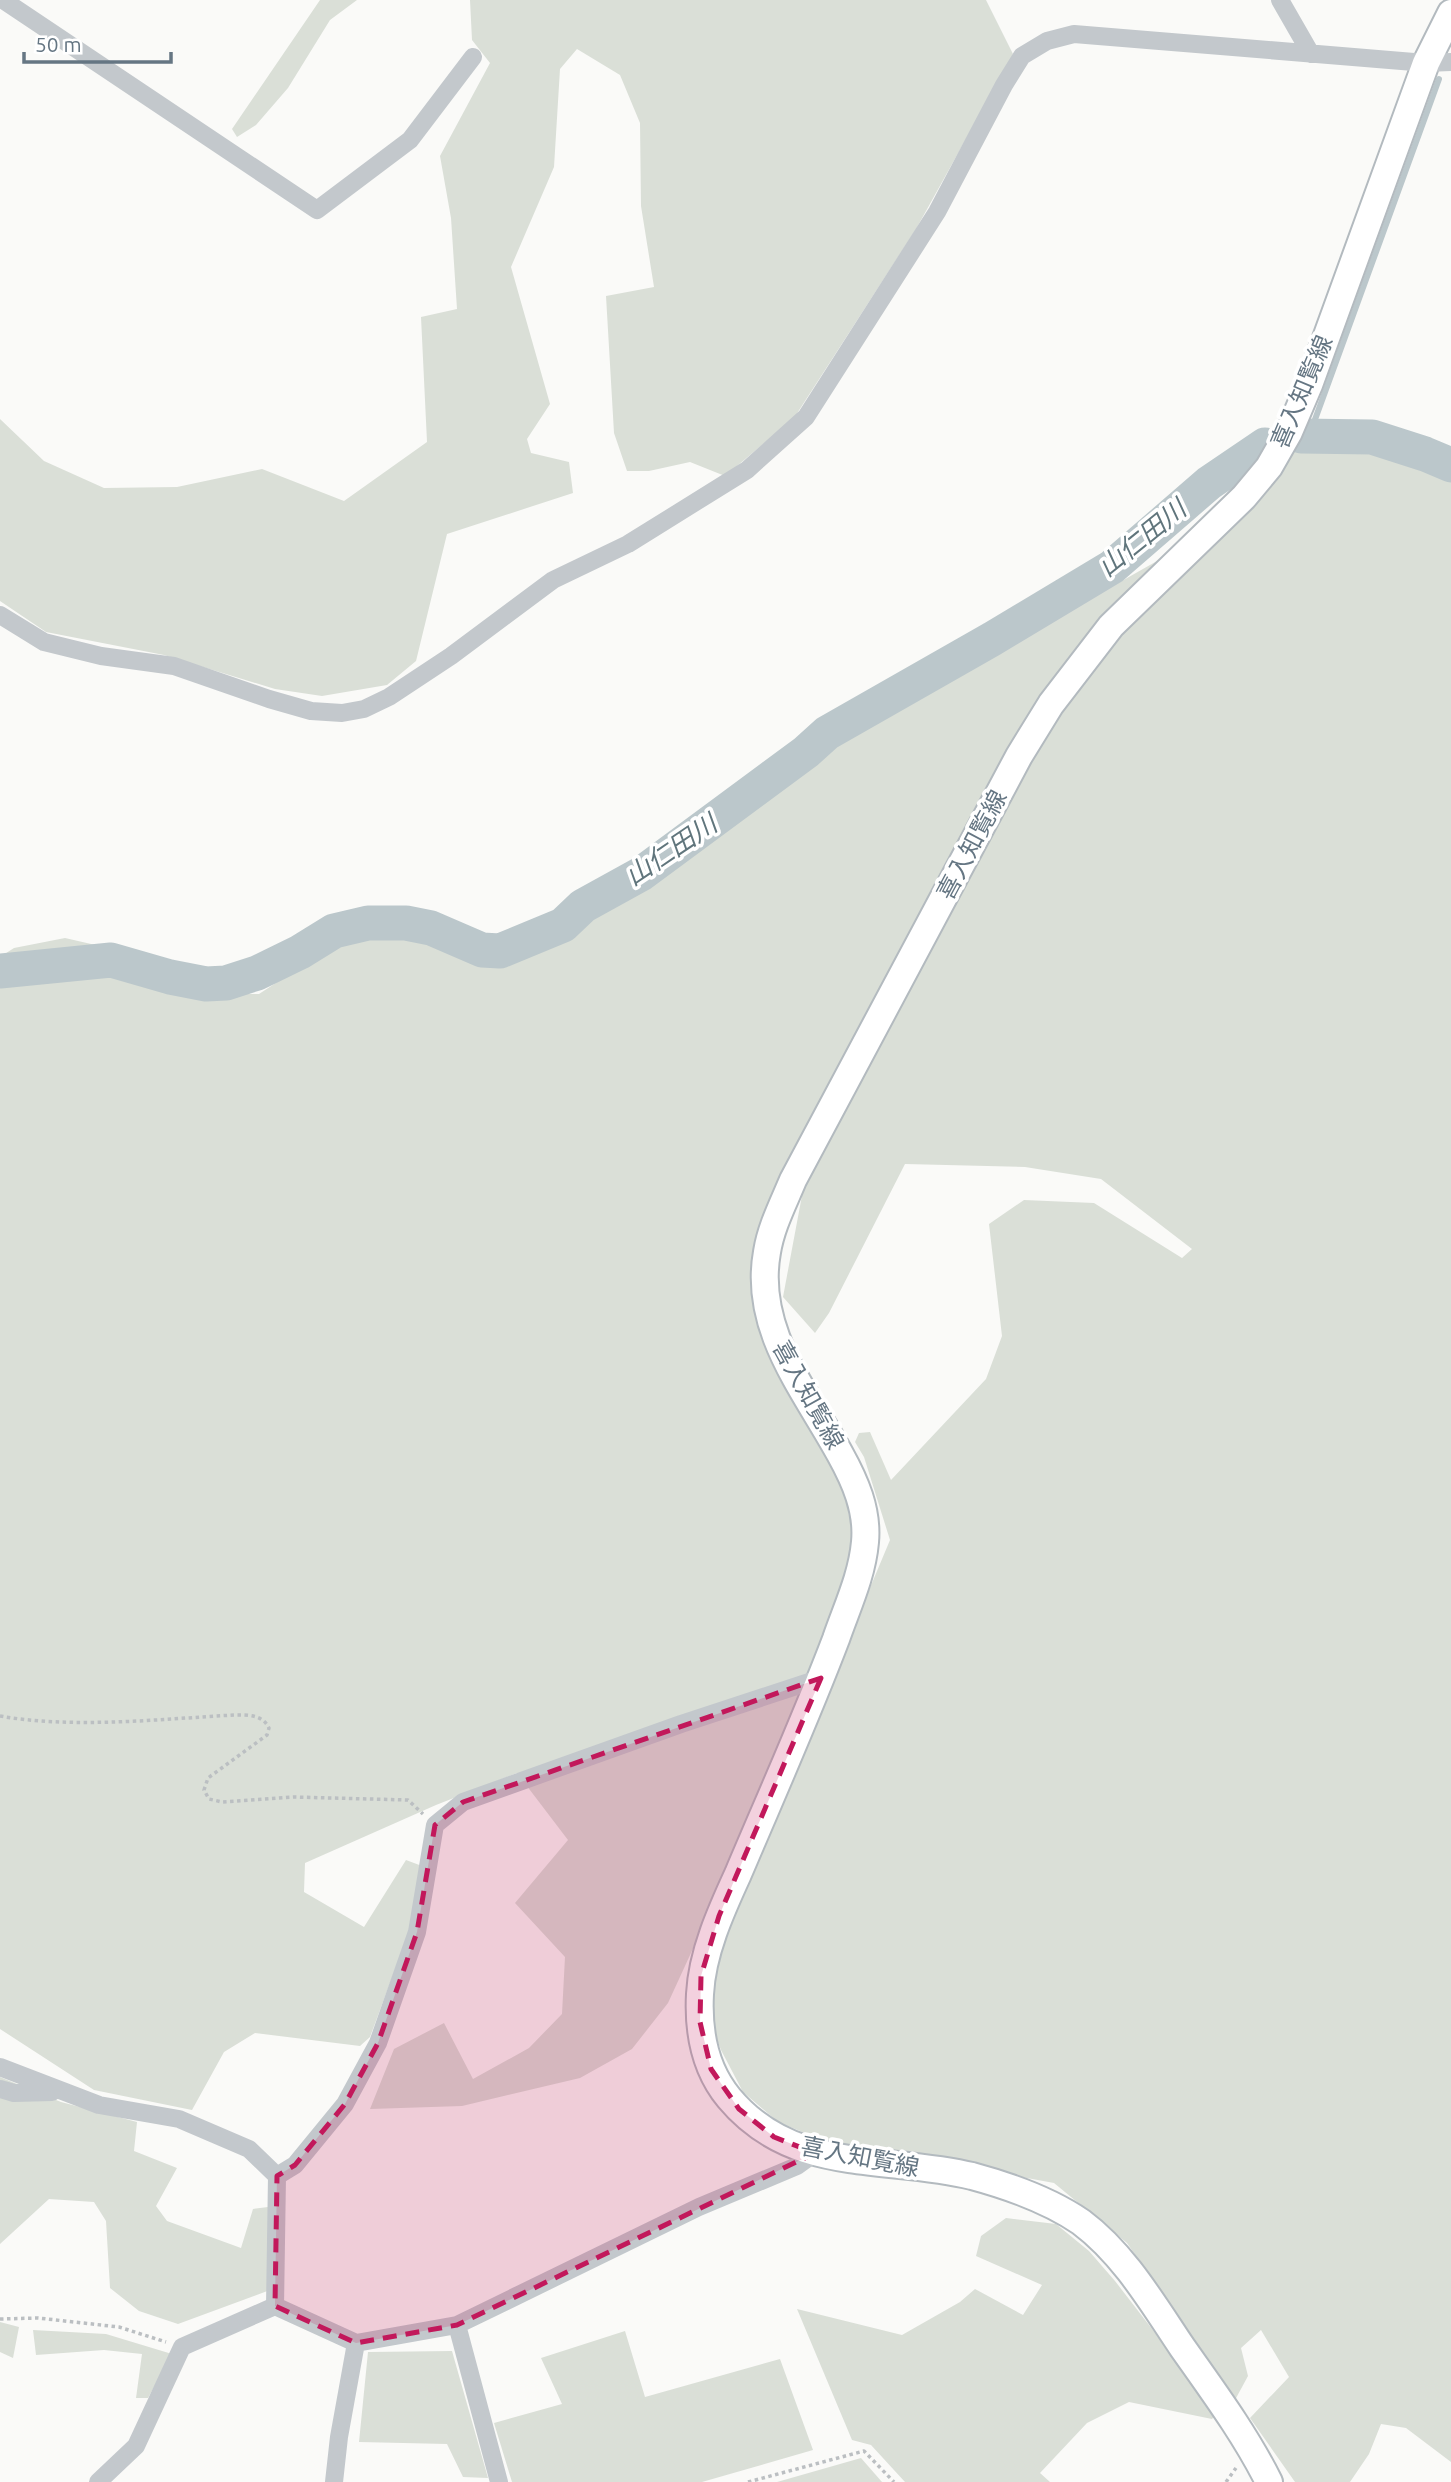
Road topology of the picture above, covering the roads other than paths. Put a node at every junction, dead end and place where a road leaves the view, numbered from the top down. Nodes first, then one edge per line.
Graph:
1 (2, 0) edge
2 (1280, 0) edge
3 (1451, 13) edge
4 (1311, 54) junction
5 (474, 57) dead end
6 (1439, 62) edge
7 (0, 615) edge
8 (821, 1678) junction
9 (0, 2067) edge
10 (0, 2089) edge
11 (62, 2092) junction
12 (815, 2153) junction
13 (277, 2176) junction
14 (275, 2306) junction
15 (457, 2325) junction
16 (356, 2343) junction
17 (98, 2482) edge
18 (334, 2482) edge
19 (499, 2482) edge
20 (1269, 2482) edge

1 - 5 street
2 - 4 street
3 - 6 main road, 喜入知覧線
4 - 6 street
4 - 7 street
6 - 8 main road, 喜入知覧線
8 - 12 main road, 喜入知覧線
8 - 13 street
9 - 11 street
10 - 11 street
11 - 13 street
12 - 15 street
12 - 20 main road, 喜入知覧線
13 - 14 street
14 - 16 street
14 - 17 street
15 - 16 street
15 - 19 street
16 - 18 street

